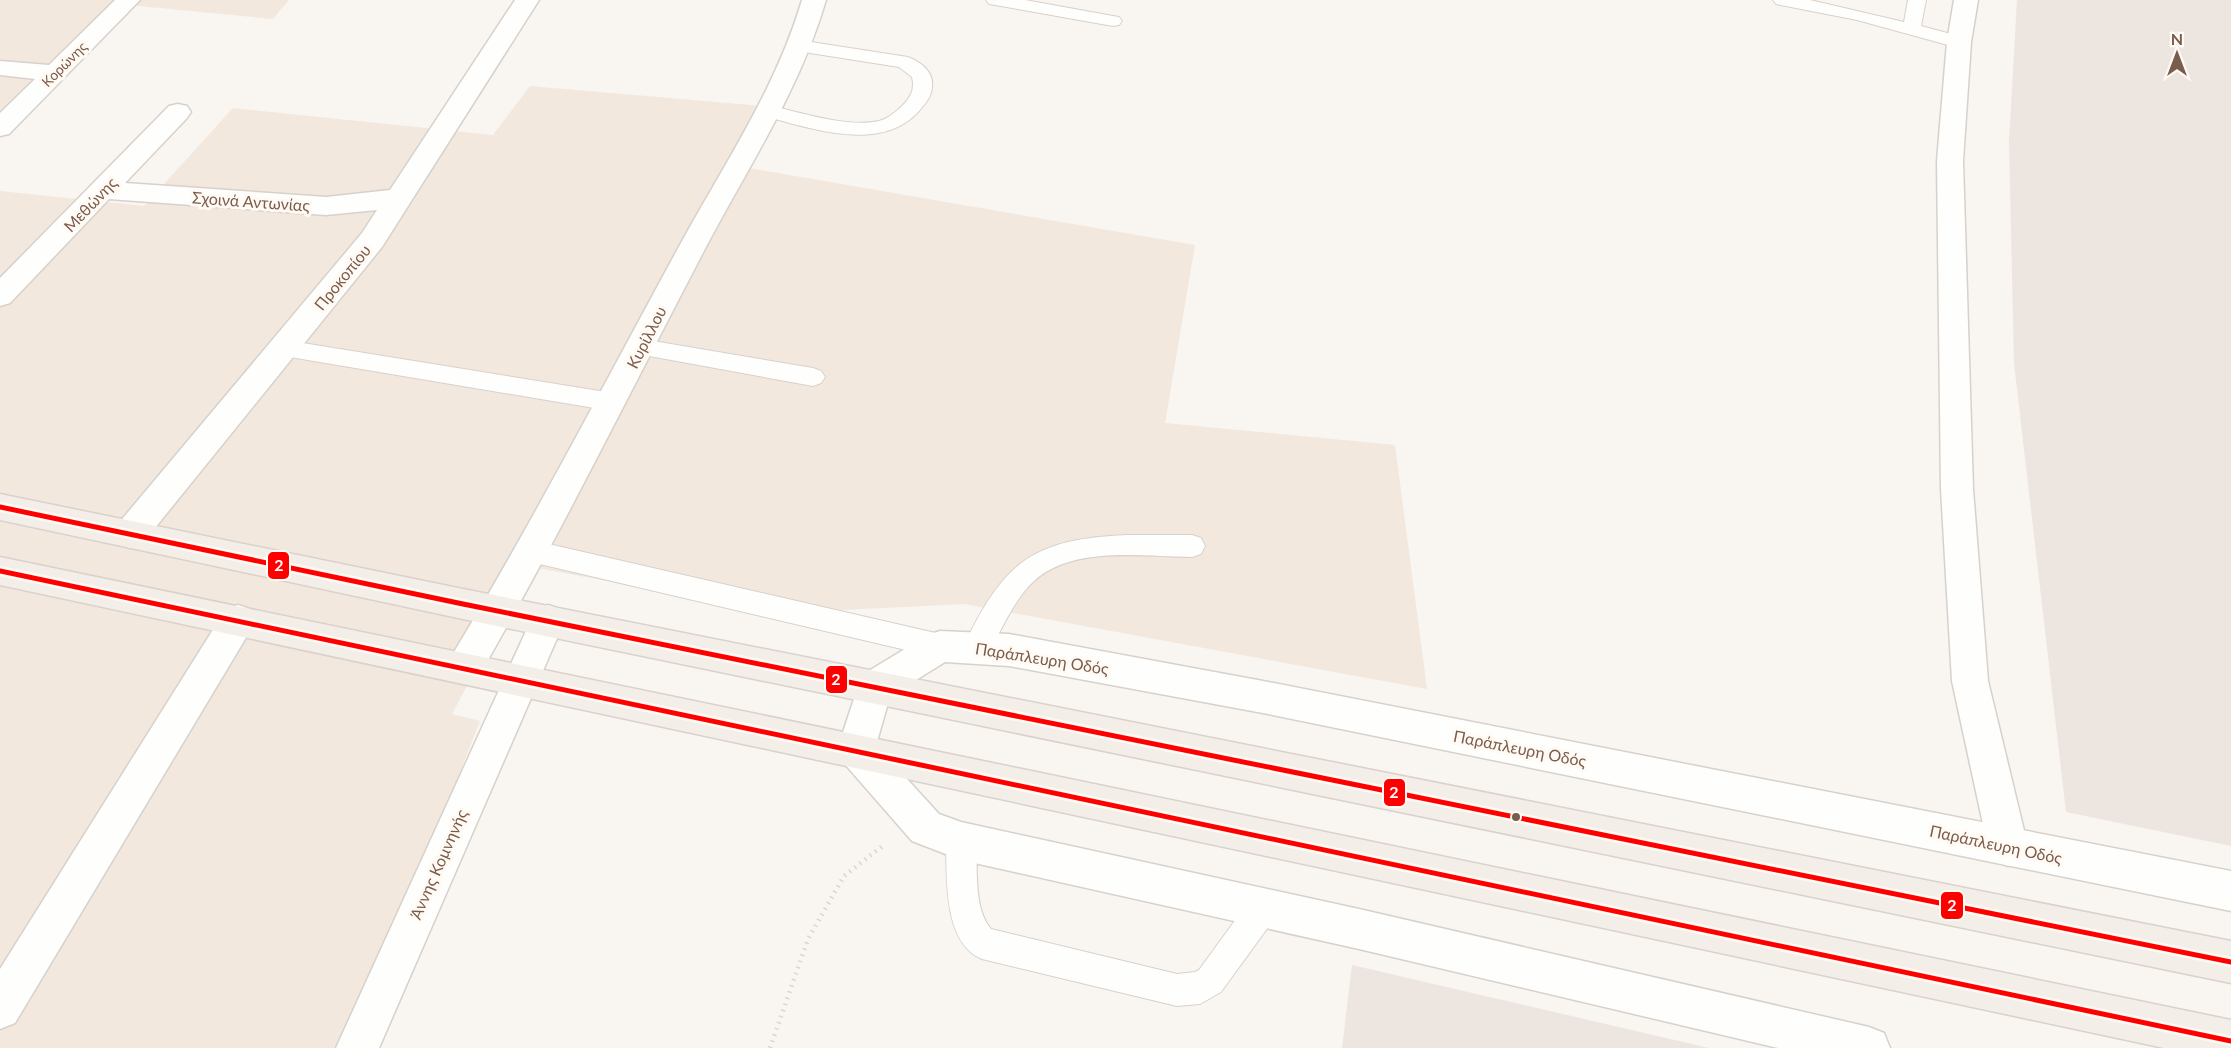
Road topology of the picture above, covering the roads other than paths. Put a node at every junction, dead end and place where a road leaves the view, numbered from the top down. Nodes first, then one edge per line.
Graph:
1 (128, 0) edge
2 (527, 0) edge
3 (814, 0) edge
4 (995, 0) edge
5 (1782, 0) edge
6 (1917, 0) edge
7 (1966, 0) edge
8 (1113, 21) dead end
9 (1912, 28) junction
10 (1959, 42) junction
11 (798, 46) junction
12 (0, 68) edge
13 (55, 73) junction
14 (768, 111) junction
15 (178, 112) dead end
16 (0, 128) edge
17 (104, 190) junction
18 (398, 198) junction
19 (0, 296) edge
20 (641, 347) junction
21 (285, 348) junction
22 (813, 377) dead end
23 (612, 402) junction
24 (0, 507) edge
25 (130, 534) junction
26 (1192, 546) dead end
27 (531, 551) junction
28 (0, 570) edge
29 (499, 611) junction
30 (238, 620) junction
31 (548, 620) junction
32 (940, 646) junction
33 (976, 647) junction
34 (464, 668) junction
35 (520, 680) junction
36 (875, 686) junction
37 (856, 750) junction
38 (944, 834) junction
39 (2008, 847) junction
40 (2231, 891) edge
41 (1263, 908) junction
42 (2231, 962) edge
43 (0, 1008) edge
44 (2231, 1041) edge
45 (357, 1048) edge
46 (1869, 1048) edge

1 - 13 street, Κορώνης
2 - 18 street, Προκοπίου
3 - 11 street, Κυρίλλου
4 - 8 lane
5 - 9 lane
6 - 9 lane
7 - 10 street
9 - 10 lane
10 - 39 street
11 - 14 street, Κυρίλλου
11 - 14 lane
12 - 13 street
13 - 16 street, Κορώνης
14 - 20 street, Κυρίλλου
15 - 17 street, Μεθώνης
17 - 18 street, Σχοινά Αντωνίας
17 - 19 street, Μεθώνης
18 - 21 street, Προκοπίου
20 - 22 lane
20 - 23 street, Κυρίλλου
21 - 23 lane
21 - 25 street, Προκοπίου
23 - 27 street, Κυρίλλου
24 - 25 main road
25 - 29 main road
26 - 33 lane
27 - 29 street, Κυρίλλου
27 - 32 lane
28 - 30 main road
29 - 31 main road
29 - 34 street, Κυρίλλου
30 - 34 main road
30 - 43 street
31 - 35 street, Άννης Κομνηνής
31 - 36 main road
32 - 33 street, Παράπλευρη Οδός
32 - 36 street
33 - 39 street, Παράπλευρη Οδός
34 - 35 main road
35 - 37 main road
35 - 45 street, Άννης Κομνηνής
36 - 37 street
36 - 42 main road
37 - 38 street
37 - 44 main road
38 - 41 street
38 - 41 lane
39 - 40 street, Παράπλευρη Οδός
41 - 46 street

